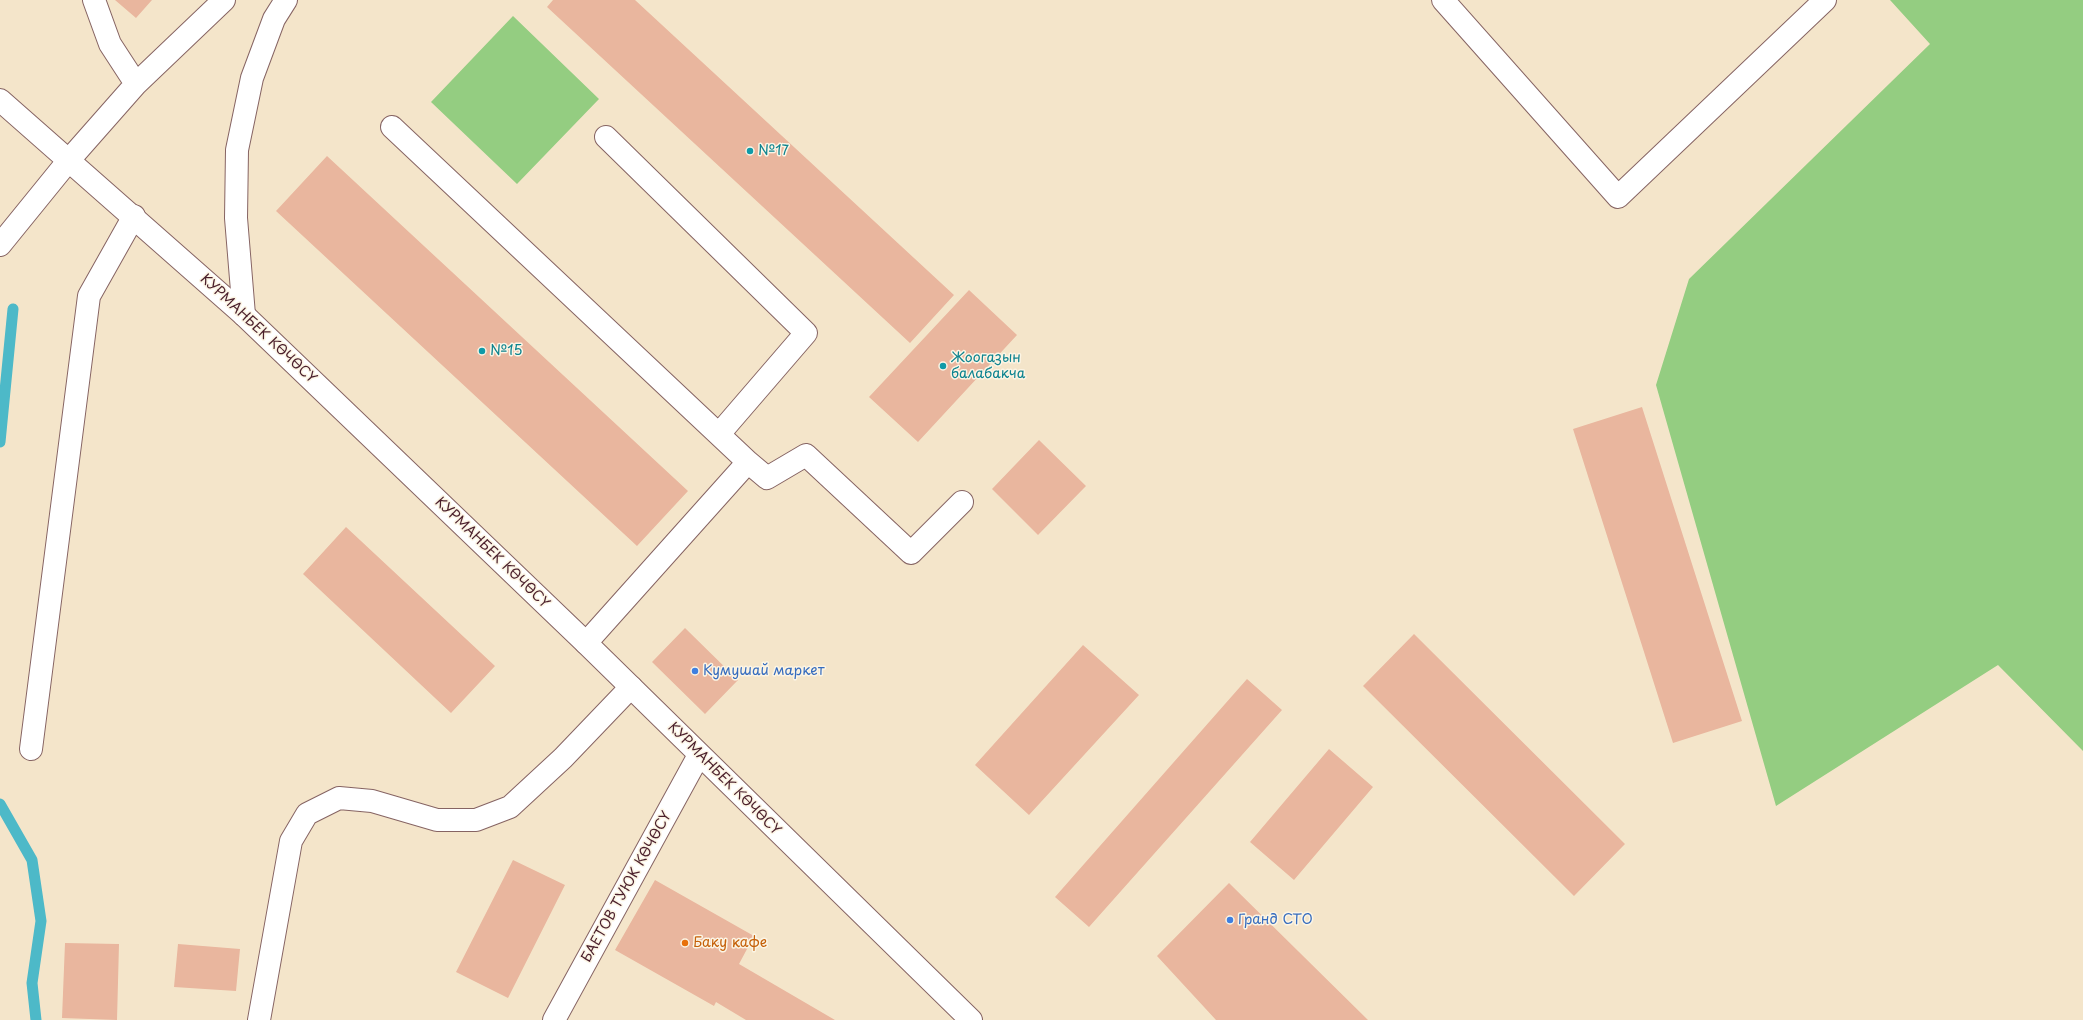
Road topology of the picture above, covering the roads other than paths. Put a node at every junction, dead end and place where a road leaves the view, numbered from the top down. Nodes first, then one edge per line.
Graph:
1 (94, 0) edge
2 (224, 0) edge
3 (286, 0) edge
4 (1443, 0) edge
5 (1825, 0) edge
6 (136, 84) junction
7 (0, 100) edge
8 (392, 127) dead end
9 (606, 137) dead end
10 (70, 160) junction
11 (134, 216) junction
12 (0, 245) edge
13 (244, 315) junction
14 (719, 434) junction
15 (748, 462) junction
16 (962, 502) dead end
17 (586, 642) junction
18 (631, 687) junction
19 (31, 749) dead end
20 (699, 755) junction
21 (259, 1020) edge
22 (554, 1020) edge
23 (971, 1020) edge

1 - 6 main road
2 - 6 main road
3 - 13 main road
4 - 5 main road
6 - 10 main road
7 - 10 main road, КУРМАНБЕК КӨЧӨСҮ
8 - 14 main road
9 - 14 main road
10 - 11 main road, КУРМАНБЕК КӨЧӨСҮ
10 - 12 main road
11 - 13 main road, КУРМАНБЕК КӨЧӨСҮ
11 - 19 main road
13 - 17 main road, КУРМАНБЕК КӨЧӨСҮ
14 - 15 main road
15 - 16 main road
15 - 17 main road
17 - 18 main road, КУРМАНБЕК КӨЧӨСҮ
18 - 20 main road, КУРМАНБЕК КӨЧӨСҮ
18 - 21 main road
20 - 22 main road, БАЕТОВ ТУЮК КӨЧӨСҮ
20 - 23 main road, КУРМАНБЕК КӨЧӨСҮ

